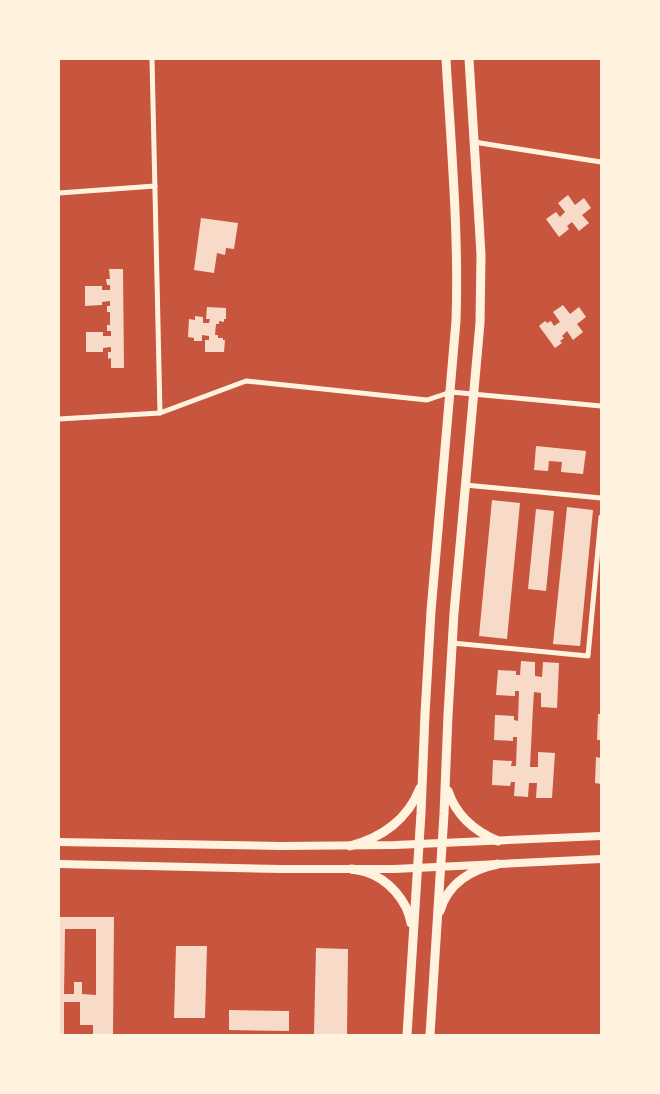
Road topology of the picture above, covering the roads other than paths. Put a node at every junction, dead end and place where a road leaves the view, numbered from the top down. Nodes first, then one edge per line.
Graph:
1 (152, 59) edge
2 (446, 59) edge
3 (469, 59) edge
4 (474, 142) junction
5 (601, 162) edge
6 (155, 186) junction
7 (59, 192) edge
8 (450, 392) junction
9 (474, 394) junction
10 (601, 406) edge
11 (160, 413) junction
12 (59, 418) edge
13 (465, 485) junction
14 (601, 498) edge
15 (601, 517) edge
16 (452, 643) junction
17 (422, 780) junction
18 (446, 783) junction
19 (601, 836) edge
20 (498, 840) junction
21 (59, 842) edge
22 (442, 843) junction
23 (419, 844) junction
24 (350, 846) junction
25 (601, 859) edge
26 (59, 864) edge
27 (498, 864) junction
28 (440, 866) junction
29 (417, 868) junction
30 (351, 869) junction
31 (413, 936) junction
32 (436, 936) junction
33 (407, 1035) edge
34 (430, 1035) edge

1 - 6 street
2 - 8 main road
3 - 4 main road
4 - 5 street
4 - 9 main road
6 - 7 street
6 - 11 street
8 - 9 street
8 - 11 street
8 - 17 main road
9 - 10 street
9 - 13 main road
11 - 12 street
13 - 14 street
13 - 16 main road
15 - 16 street
16 - 18 main road
17 - 23 main road
17 - 24 main road
18 - 20 main road
18 - 22 main road
19 - 20 main road
20 - 22 main road
21 - 24 main road
22 - 23 main road
22 - 28 main road
23 - 24 main road
23 - 29 main road
25 - 27 main road
26 - 30 main road
27 - 28 main road
27 - 32 main road
28 - 29 main road
28 - 32 main road
29 - 30 main road
29 - 31 main road
30 - 31 main road
31 - 33 main road
32 - 34 main road

